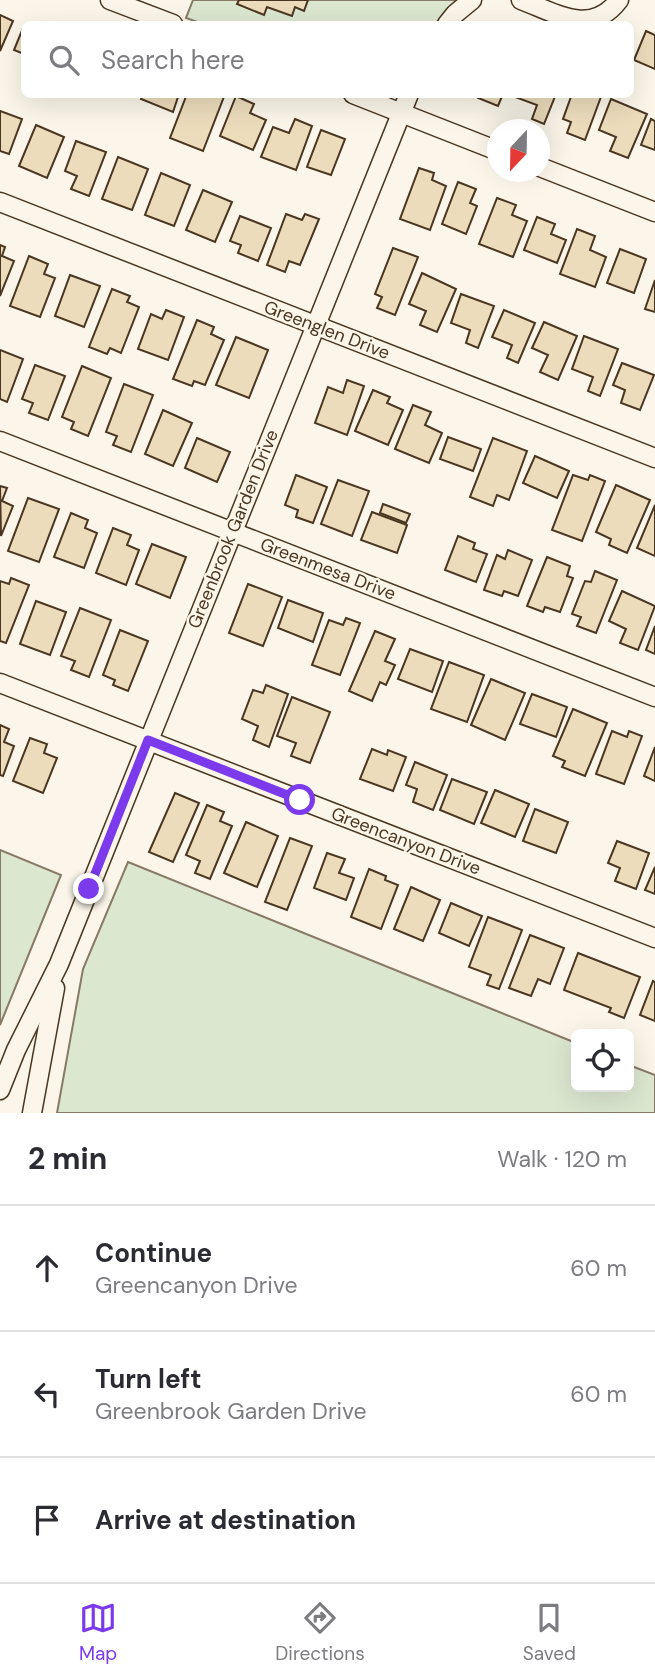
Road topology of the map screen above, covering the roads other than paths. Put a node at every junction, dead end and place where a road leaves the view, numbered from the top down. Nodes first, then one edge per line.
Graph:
1 (110, 0) edge
2 (472, 0) edge
3 (521, 0) edge
4 (619, 0) edge
5 (165, 21) edge
6 (449, 21) edge
7 (363, 98) edge
8 (408, 98) edge
9 (402, 113) junction
10 (487, 146) edge
11 (550, 171) edge
12 (0, 202) edge
13 (655, 212) edge
14 (315, 326) junction
15 (0, 441) edge
16 (655, 458) edge
17 (232, 531) junction
18 (0, 682) edge
19 (655, 697) edge
20 (148, 740) junction
21 (655, 938) edge
22 (59, 964) junction
23 (0, 1090) edge
24 (32, 1113) edge

1 - 5 street
2 - 6 street
3 - 4 street
7 - 9 street
8 - 9 street, Greenbrook Garden Drive
9 - 10 street
9 - 14 street, Greenbrook Garden Drive
11 - 13 street
12 - 14 street, Greenglen Drive
14 - 16 street, Greenglen Drive
14 - 17 street, Greenbrook Garden Drive
15 - 17 street, Greenmesa Drive
17 - 19 street, Greenmesa Drive
17 - 20 street, Greenbrook Garden Drive
18 - 20 street, Greencanyon Drive
20 - 21 street, Greencanyon Drive
20 - 22 street, Greenbrook Garden Drive
22 - 23 street, Greenbrook Garden Drive
22 - 24 street, Greenbrook Garden Drive

